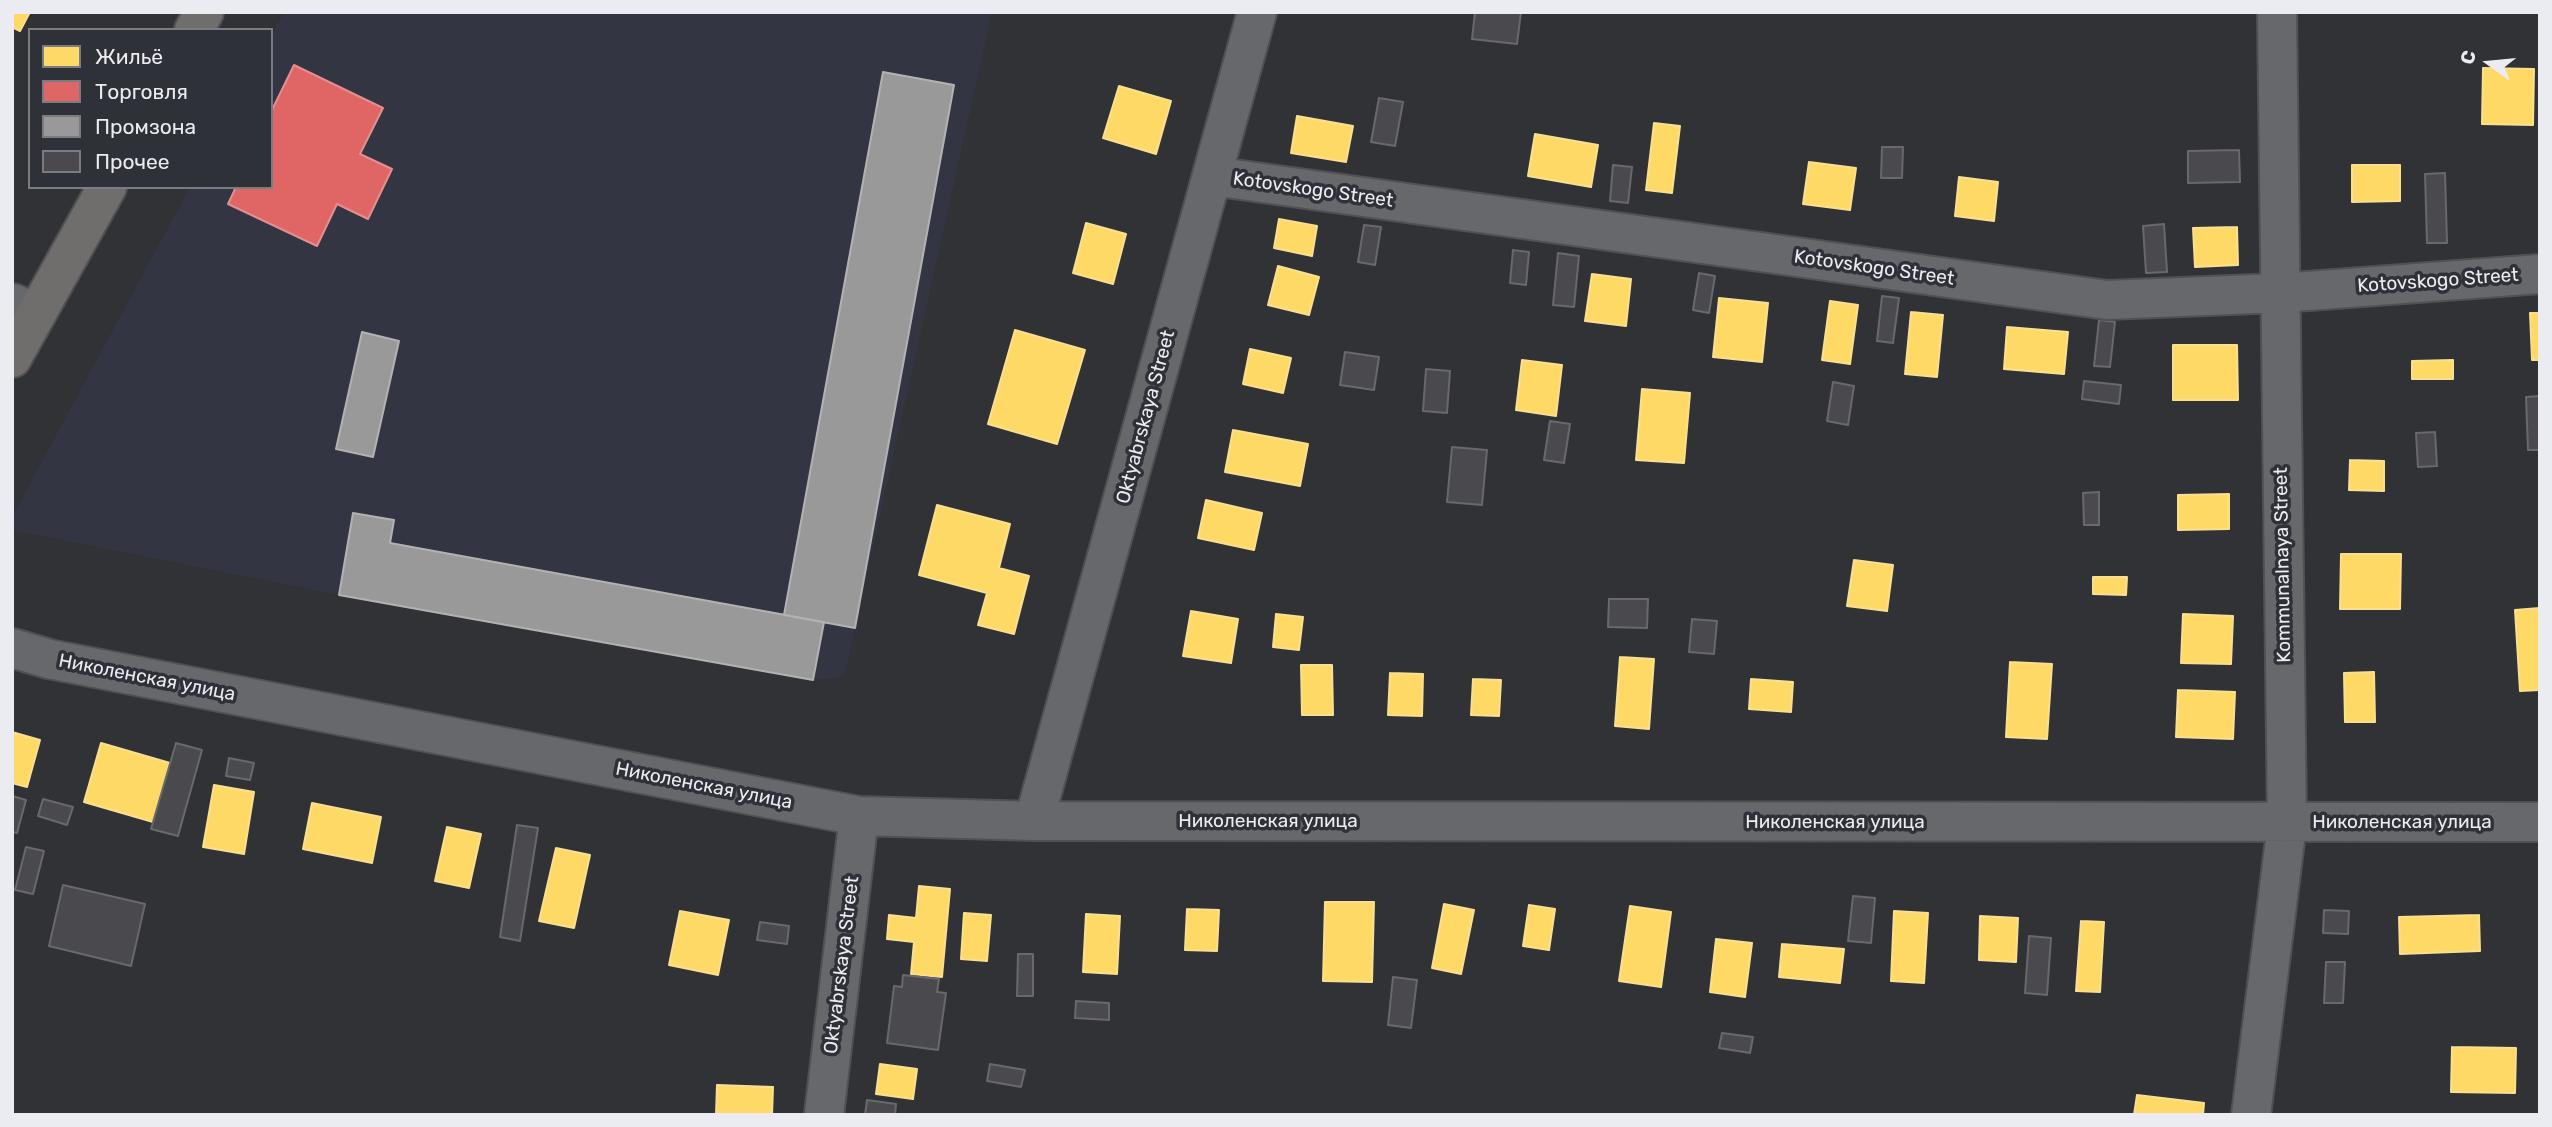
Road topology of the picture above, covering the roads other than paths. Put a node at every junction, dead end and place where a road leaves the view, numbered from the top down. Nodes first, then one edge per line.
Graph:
1 (204, 12) edge
2 (1257, 12) edge
3 (2277, 12) edge
4 (195, 28) edge
5 (1212, 176) junction
6 (106, 189) edge
7 (2540, 274) edge
8 (2280, 293) junction
9 (25, 308) edge
10 (12, 358) edge
11 (12, 648) edge
12 (859, 816) junction
13 (1034, 821) junction
14 (2540, 822) edge
15 (2287, 824) junction
16 (824, 1115) edge
17 (2251, 1115) edge

1 - 4 main road
2 - 5 street, Oktyabrskaya Street
3 - 8 street, Kommunalnaya Street
5 - 8 street, Kotovskogo Street
5 - 13 street, Oktyabrskaya Street
6 - 9 main road
7 - 8 street, Kotovskogo Street
8 - 15 street, Kommunalnaya Street
9 - 10 main road
11 - 12 street, Николенская улица
12 - 13 street, Николенская улица
12 - 16 street, Oktyabrskaya Street
13 - 15 street, Николенская улица
14 - 15 street, Николенская улица
15 - 17 street, Kommunalnaya Street

